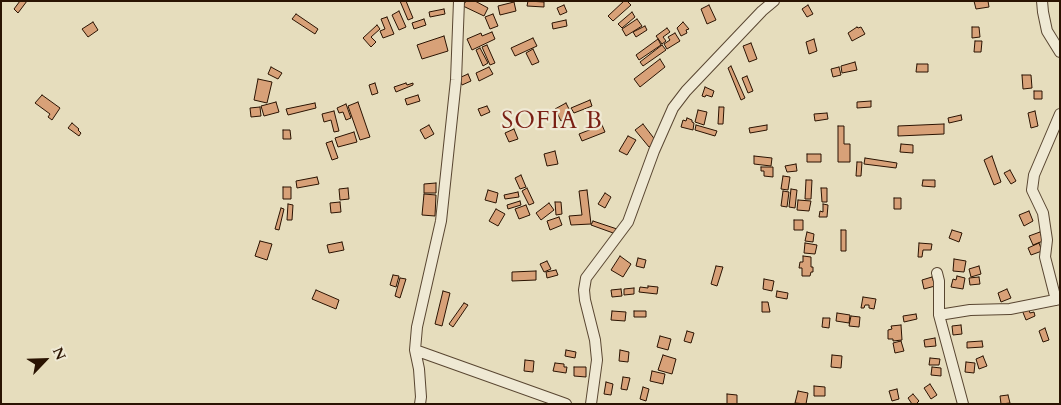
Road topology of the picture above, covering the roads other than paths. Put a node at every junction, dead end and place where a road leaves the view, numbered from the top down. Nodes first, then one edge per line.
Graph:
1 (459, 1) edge
2 (774, 1) edge
3 (1042, 1) edge
4 (1060, 52) edge
5 (1060, 114) edge
6 (937, 272) dead end
7 (1058, 299) edge
8 (939, 315) junction
9 (415, 350) junction
10 (420, 404) edge
11 (566, 404) edge
12 (591, 404) edge
13 (962, 404) edge

1 - 9 street
2 - 12 street
3 - 4 street
5 - 7 street
6 - 8 street
7 - 8 street
8 - 13 street
9 - 10 street
9 - 11 street

